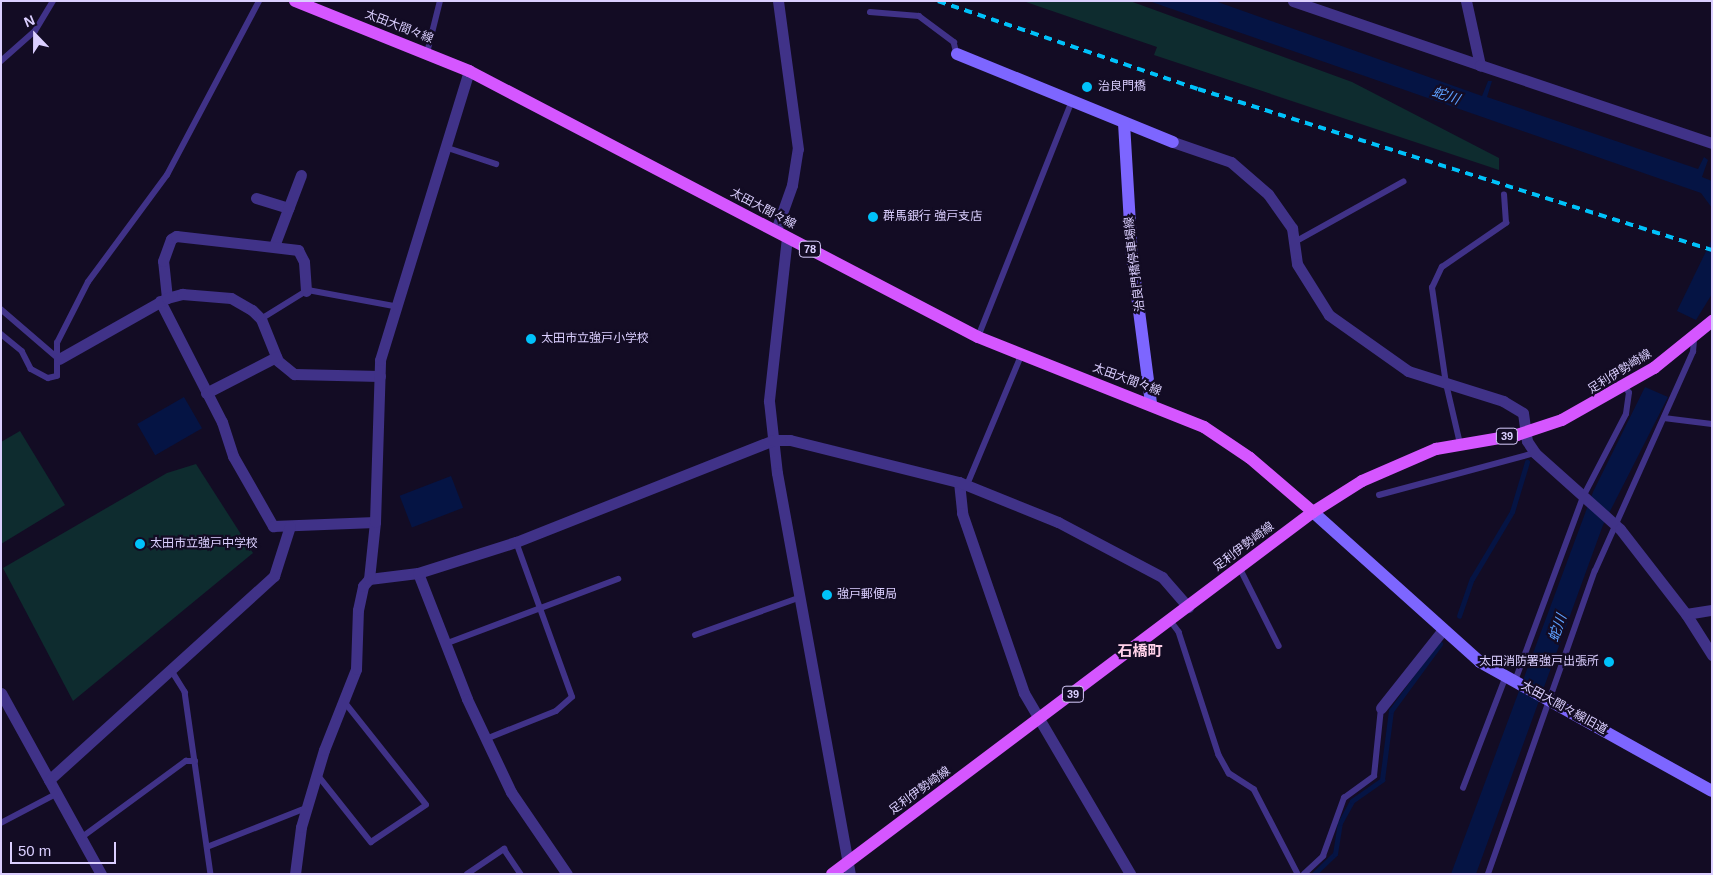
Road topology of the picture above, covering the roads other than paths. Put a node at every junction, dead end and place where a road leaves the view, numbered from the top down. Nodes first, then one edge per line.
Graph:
1 (53, 1) edge
2 (259, 1) edge
3 (295, 1) edge
4 (440, 1) edge
5 (778, 1) edge
6 (1294, 1) edge
7 (1466, 1) edge
8 (870, 12) dead end
9 (427, 53) junction
10 (957, 54) joint
11 (1, 61) edge
12 (1480, 65) junction
13 (469, 71) junction
14 (1071, 103) junction
15 (1124, 123) junction
16 (1173, 142) joint
17 (1712, 143) edge
18 (443, 146) junction
19 (496, 164) dead end
20 (301, 175) dead end
21 (1403, 182) dead end
22 (1504, 195) dead end
23 (256, 198) dead end
24 (288, 208) junction
25 (776, 230) junction
26 (787, 237) junction
27 (1295, 242) junction
28 (274, 246) junction
29 (306, 292) junction
30 (164, 299) junction
31 (394, 306) junction
32 (1, 310) edge
33 (261, 320) junction
34 (1712, 321) edge
35 (1, 334) edge
36 (978, 337) junction
37 (1694, 340) junction
38 (1021, 356) junction
39 (276, 357) junction
40 (58, 359) junction
41 (380, 376) junction
42 (1446, 384) junction
43 (1624, 387) junction
44 (206, 393) junction
45 (1151, 403) junction
46 (1664, 418) junction
47 (1712, 424) edge
48 (1525, 432) junction
49 (773, 440) junction
50 (1460, 444) junction
51 (1535, 454) junction
52 (963, 484) junction
53 (1379, 495) dead end
54 (1585, 499) junction
55 (1313, 512) junction
56 (375, 522) junction
57 (1612, 522) junction
58 (290, 526) junction
59 (516, 542) junction
60 (1240, 568) junction
61 (418, 573) junction
62 (369, 579) junction
63 (618, 579) dead end
64 (801, 597) junction
65 (1188, 607) junction
66 (541, 608) junction
67 (1712, 610) edge
68 (1686, 614) junction
69 (1170, 620) junction
70 (1442, 631) junction
71 (695, 635) dead end
72 (445, 644) junction
73 (1279, 646) dead end
74 (1712, 656) edge
75 (172, 670) junction
76 (1513, 680) junction
77 (1, 693) edge
78 (1548, 699) junction
79 (345, 703) junction
80 (1381, 708) joint
81 (1040, 720) junction
82 (486, 739) junction
83 (195, 761) junction
84 (316, 774) junction
85 (49, 780) junction
86 (1464, 788) dead end
87 (1712, 791) edge
88 (56, 794) junction
89 (306, 808) junction
90 (1, 823) edge
91 (81, 838) junction
92 (207, 847) junction
93 (849, 860) junction
94 (101, 874) edge
95 (211, 874) edge
96 (295, 874) edge
97 (467, 874) edge
98 (521, 874) edge
99 (567, 874) edge
100 (832, 874) edge
101 (850, 874) edge
102 (857, 874) edge
103 (1130, 874) edge
104 (1298, 874) edge
105 (1304, 874) edge
106 (1488, 874) edge

1 - 11 lane
2 - 40 lane
3 - 9 main road, 太田大間々線 / 78
4 - 9 lane
5 - 25 street
6 - 12 street
7 - 12 street
8 - 10 lane
9 - 13 main road, 太田大間々線 / 78
10 - 14 street
12 - 17 street
13 - 18 street
13 - 25 main road, 太田大間々線 / 78
14 - 15 street
14 - 36 lane
15 - 16 street
15 - 45 street, 治良門橋停車場線
16 - 27 street
18 - 19 lane
18 - 31 street
20 - 24 street
21 - 27 lane
22 - 42 lane
23 - 24 street
24 - 28 street
25 - 26 main road, 太田大間々線 / 78
26 - 36 main road, 太田大間々線 / 78
26 - 49 street
27 - 42 street
28 - 29 street
28 - 30 street
29 - 31 lane
29 - 33 lane
30 - 33 street
30 - 40 street
30 - 44 street
31 - 41 street
32 - 40 lane
33 - 39 street
34 - 37 main road, 足利伊勢崎線 / 39
35 - 40 lane
36 - 38 main road, 太田大間々線 / 78
37 - 43 main road, 足利伊勢崎線 / 39
37 - 46 lane
38 - 45 main road, 太田大間々線 / 78
38 - 52 lane
39 - 41 street
39 - 44 street
41 - 56 street
42 - 48 street
42 - 50 lane
43 - 48 main road, 足利伊勢崎線 / 39
43 - 54 lane
44 - 58 street
45 - 55 main road, 太田大間々線 / 78
46 - 47 lane
46 - 57 lane
48 - 50 main road, 足利伊勢崎線 / 39
48 - 51 street
49 - 52 street
49 - 59 street
49 - 64 street
50 - 55 main road, 足利伊勢崎線 / 39
51 - 53 lane
51 - 54 street
52 - 65 street
52 - 81 street
54 - 57 street
54 - 76 lane
55 - 60 main road, 足利伊勢崎線 / 39
55 - 70 street, 太田大間々線旧道
56 - 58 street
56 - 62 street
57 - 68 street
57 - 78 lane
58 - 75 street
59 - 61 street
59 - 66 lane
60 - 65 main road, 足利伊勢崎線 / 39
60 - 73 lane
61 - 62 street
61 - 72 street
62 - 79 street
63 - 66 lane
64 - 71 lane
64 - 93 street
65 - 69 main road, 足利伊勢崎線 / 39
66 - 72 lane
66 - 82 lane
67 - 68 street
68 - 74 street
69 - 81 main road, 足利伊勢崎線 / 39
69 - 104 lane
70 - 76 street, 太田大間々線旧道
70 - 80 street
72 - 82 street
75 - 83 lane
75 - 85 street
76 - 78 street, 太田大間々線旧道
76 - 86 lane
77 - 85 street
78 - 87 street, 太田大間々線旧道
78 - 106 lane
79 - 84 street
79 - 84 lane
80 - 105 lane
81 - 93 main road, 足利伊勢崎線 / 39
81 - 103 street
82 - 99 street
83 - 91 lane
83 - 92 lane
84 - 89 street
85 - 88 street
88 - 90 lane
88 - 91 street
89 - 92 lane
89 - 96 street
91 - 94 street
92 - 95 lane
93 - 100 main road, 足利伊勢崎線 / 39
93 - 101 street
93 - 102 street
97 - 98 lane

